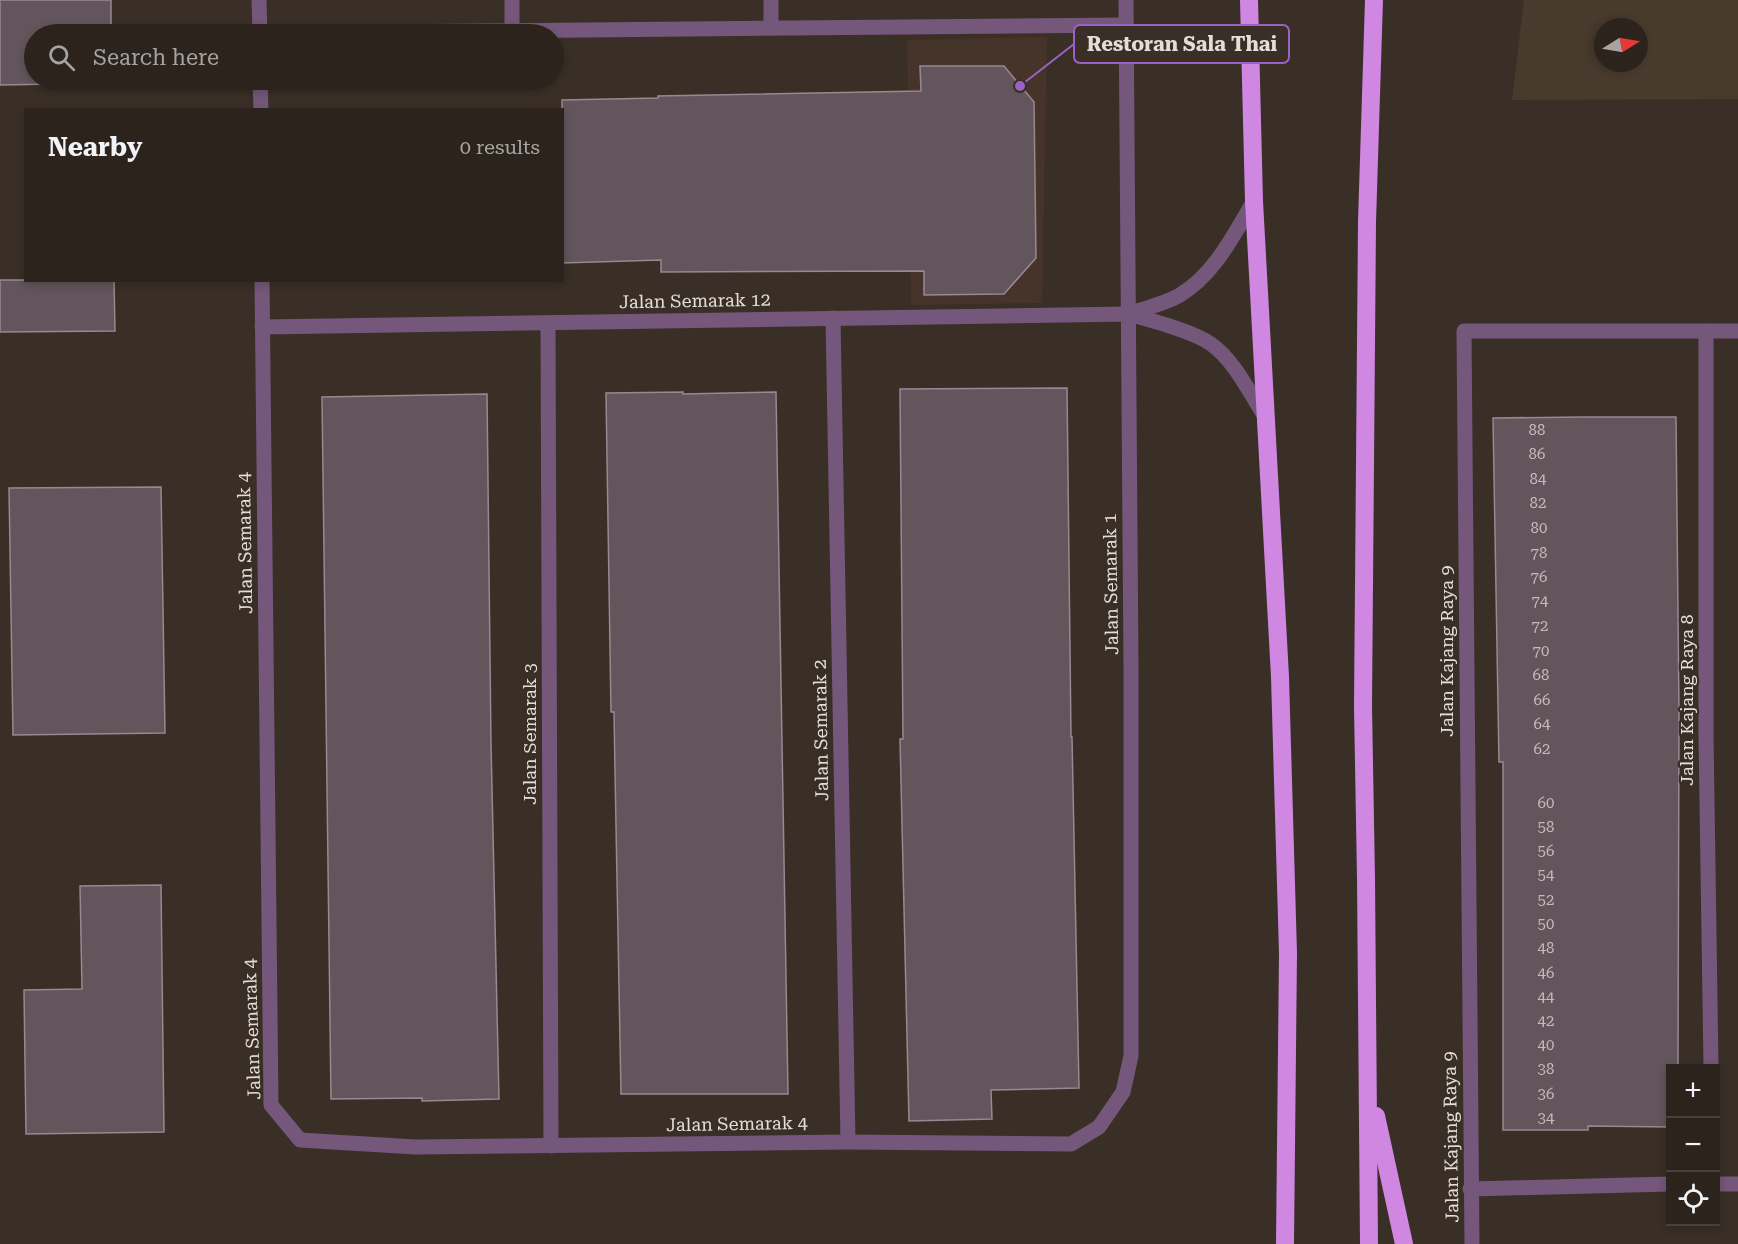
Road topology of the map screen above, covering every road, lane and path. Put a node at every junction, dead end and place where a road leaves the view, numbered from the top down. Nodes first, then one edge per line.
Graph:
1 (259, 0) edge
2 (512, 0) edge
3 (771, 0) edge
4 (1126, 0) edge
5 (1249, 0) edge
6 (1374, 0) edge
7 (260, 24) edge
8 (512, 24) edge
9 (1125, 25) junction
10 (771, 28) junction
11 (564, 30) edge
12 (260, 90) edge
13 (261, 108) edge
14 (1254, 201) junction
15 (262, 282) edge
16 (1128, 314) junction
17 (833, 318) junction
18 (548, 323) junction
19 (262, 327) junction
20 (1706, 331) junction
21 (1738, 331) edge
22 (1266, 419) junction
23 (1711, 1064) edge
24 (1368, 1079) junction
25 (848, 1142) junction
26 (1071, 1144) joint
27 (550, 1146) junction
28 (1285, 1147) junction
29 (1666, 1184) edge
30 (1720, 1184) edge
31 (1738, 1184) edge
32 (1470, 1189) junction
33 (1273, 1244) edge
34 (1285, 1244) edge
35 (1369, 1244) edge
36 (1404, 1244) edge
37 (1472, 1244) edge

1 - 7 street
2 - 8 street
3 - 10 street
4 - 9 street, Jalan Semarak 1
5 - 14 highway
6 - 24 highway
9 - 10 street
9 - 16 street, Jalan Semarak 1
10 - 11 street
12 - 13 street
14 - 16 street, Jalan Semarak 12
14 - 22 highway
15 - 19 street, Jalan Semarak 4
16 - 17 street, Jalan Semarak 12
16 - 22 street, Jalan Semarak 12
16 - 26 street, Jalan Semarak 1
17 - 18 street, Jalan Semarak 12
17 - 25 street, Jalan Semarak 2
18 - 19 street, Jalan Semarak 12
18 - 27 street, Jalan Semarak 3
19 - 27 street, Jalan Semarak 4
20 - 21 street, Jalan Kajang Raya 9
20 - 23 street, Jalan Kajang Raya 8
20 - 32 street, Jalan Kajang Raya 9
22 - 28 highway
24 - 35 highway
24 - 36 highway
25 - 26 street, Jalan Semarak 4
25 - 27 street, Jalan Semarak 4
28 - 33 highway
28 - 34 highway
29 - 32 street
30 - 31 street
32 - 37 street, Jalan Kajang Raya 9

